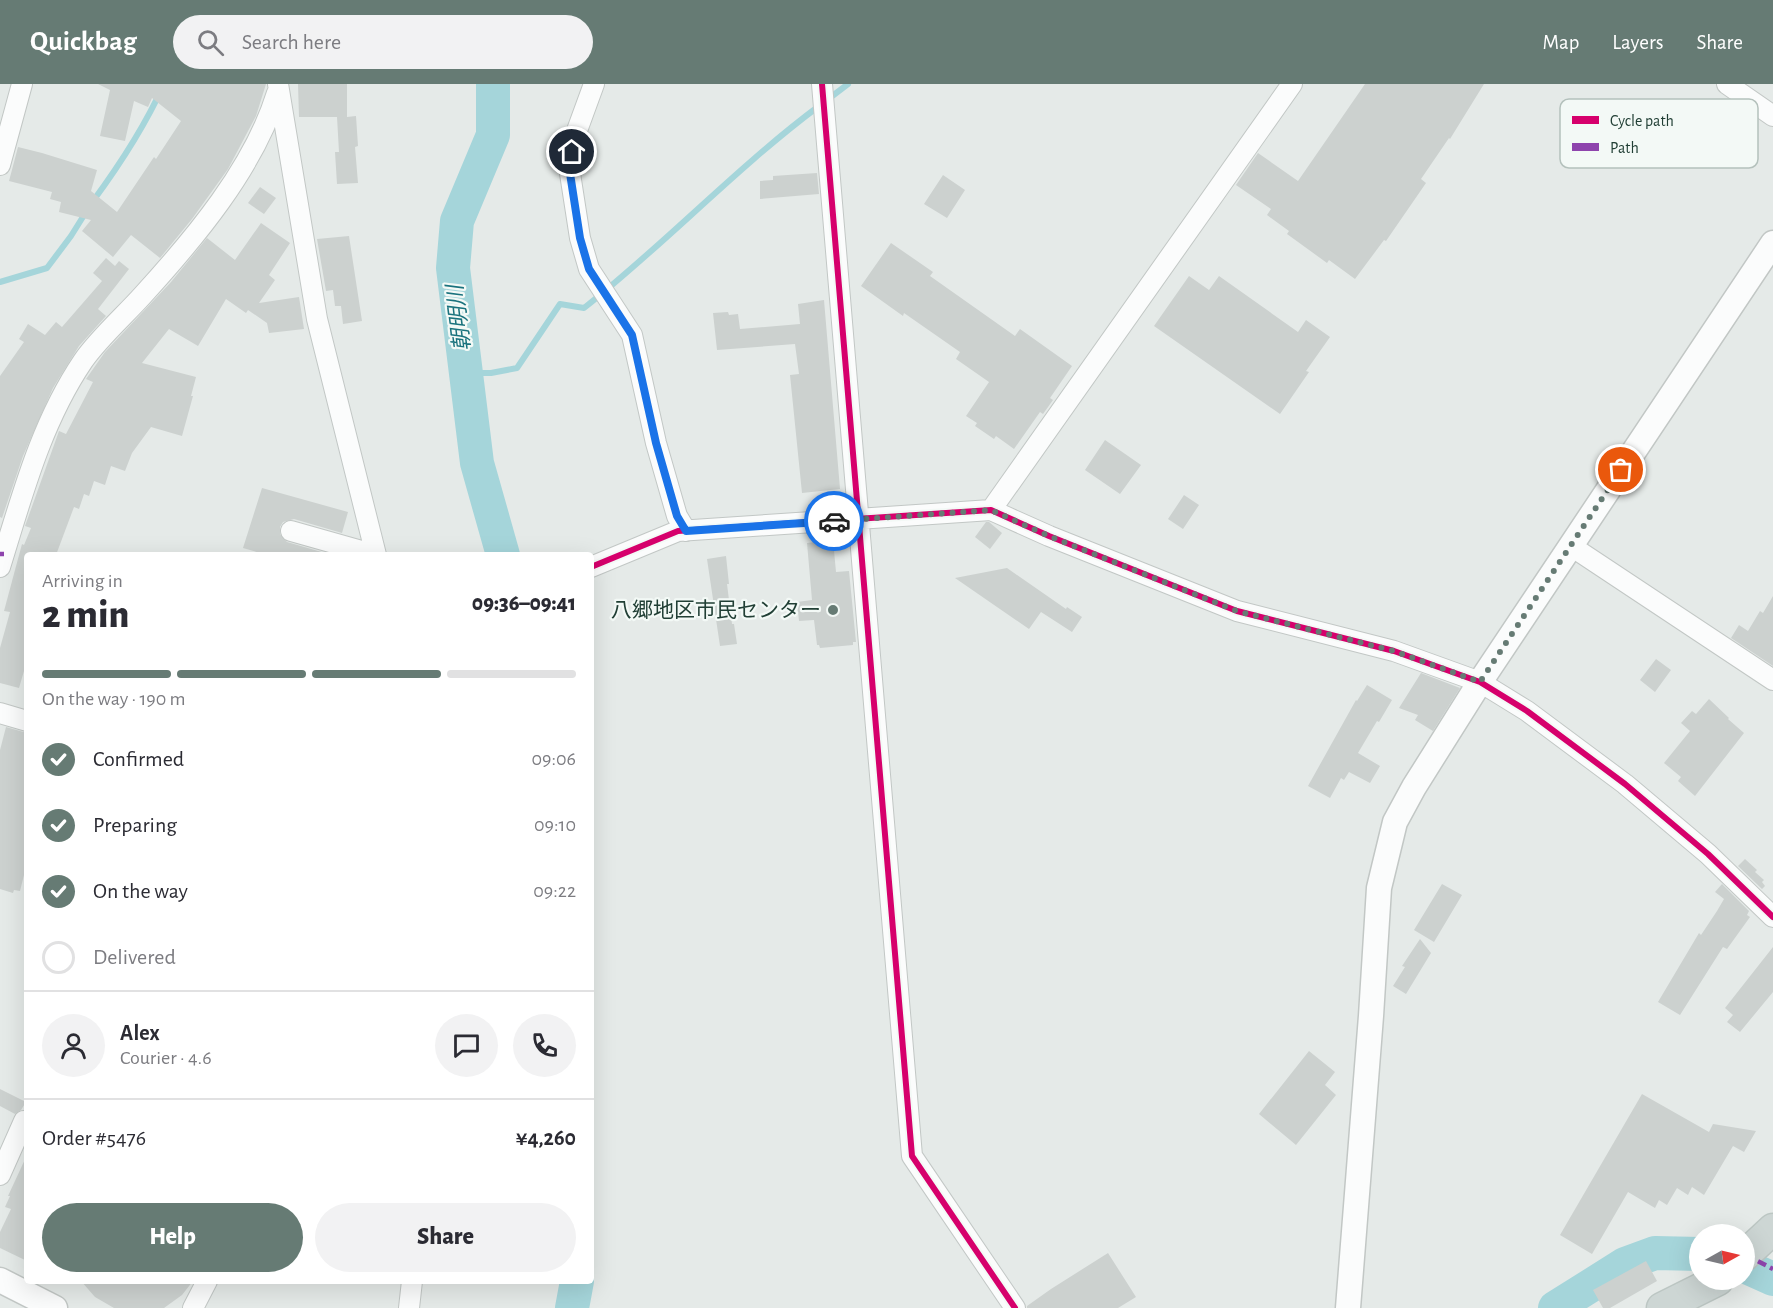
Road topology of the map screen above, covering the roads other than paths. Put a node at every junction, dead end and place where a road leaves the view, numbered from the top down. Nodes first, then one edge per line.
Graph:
1 (22, 84) edge
2 (594, 84) edge
3 (1292, 84) edge
4 (1727, 84) edge
5 (278, 87) edge
6 (823, 88) edge
7 (1749, 99) edge
8 (1758, 106) edge
9 (1773, 116) edge
10 (0, 165) edge
11 (1773, 243) edge
12 (991, 510) junction
13 (859, 520) junction
14 (291, 531) dead end
15 (682, 531) junction
16 (1571, 546) junction
17 (365, 552) edge
18 (375, 552) edge
19 (594, 566) edge
20 (0, 567) edge
21 (1773, 680) edge
22 (1480, 682) junction
23 (0, 713) edge
24 (24, 720) edge
25 (1773, 917) edge
26 (24, 1121) edge
27 (0, 1175) edge
28 (1773, 1229) edge
29 (1755, 1246) edge
30 (0, 1280) edge
31 (205, 1284) edge
32 (412, 1284) edge
33 (1698, 1290) edge
34 (55, 1308) edge
35 (193, 1308) edge
36 (409, 1308) edge
37 (1015, 1308) edge
38 (1348, 1308) edge
39 (1662, 1308) edge

1 - 10 street
2 - 15 street
3 - 12 street
4 - 7 street
5 - 18 street
5 - 20 street
6 - 13 street
8 - 9 street
11 - 16 street
12 - 13 street
12 - 22 street
13 - 15 street
13 - 37 street
14 - 17 street
15 - 19 street
16 - 21 street
16 - 22 street
22 - 25 street
22 - 38 street
23 - 24 street
26 - 27 street
28 - 29 main road
30 - 34 street
31 - 35 street
32 - 36 street
33 - 39 main road

